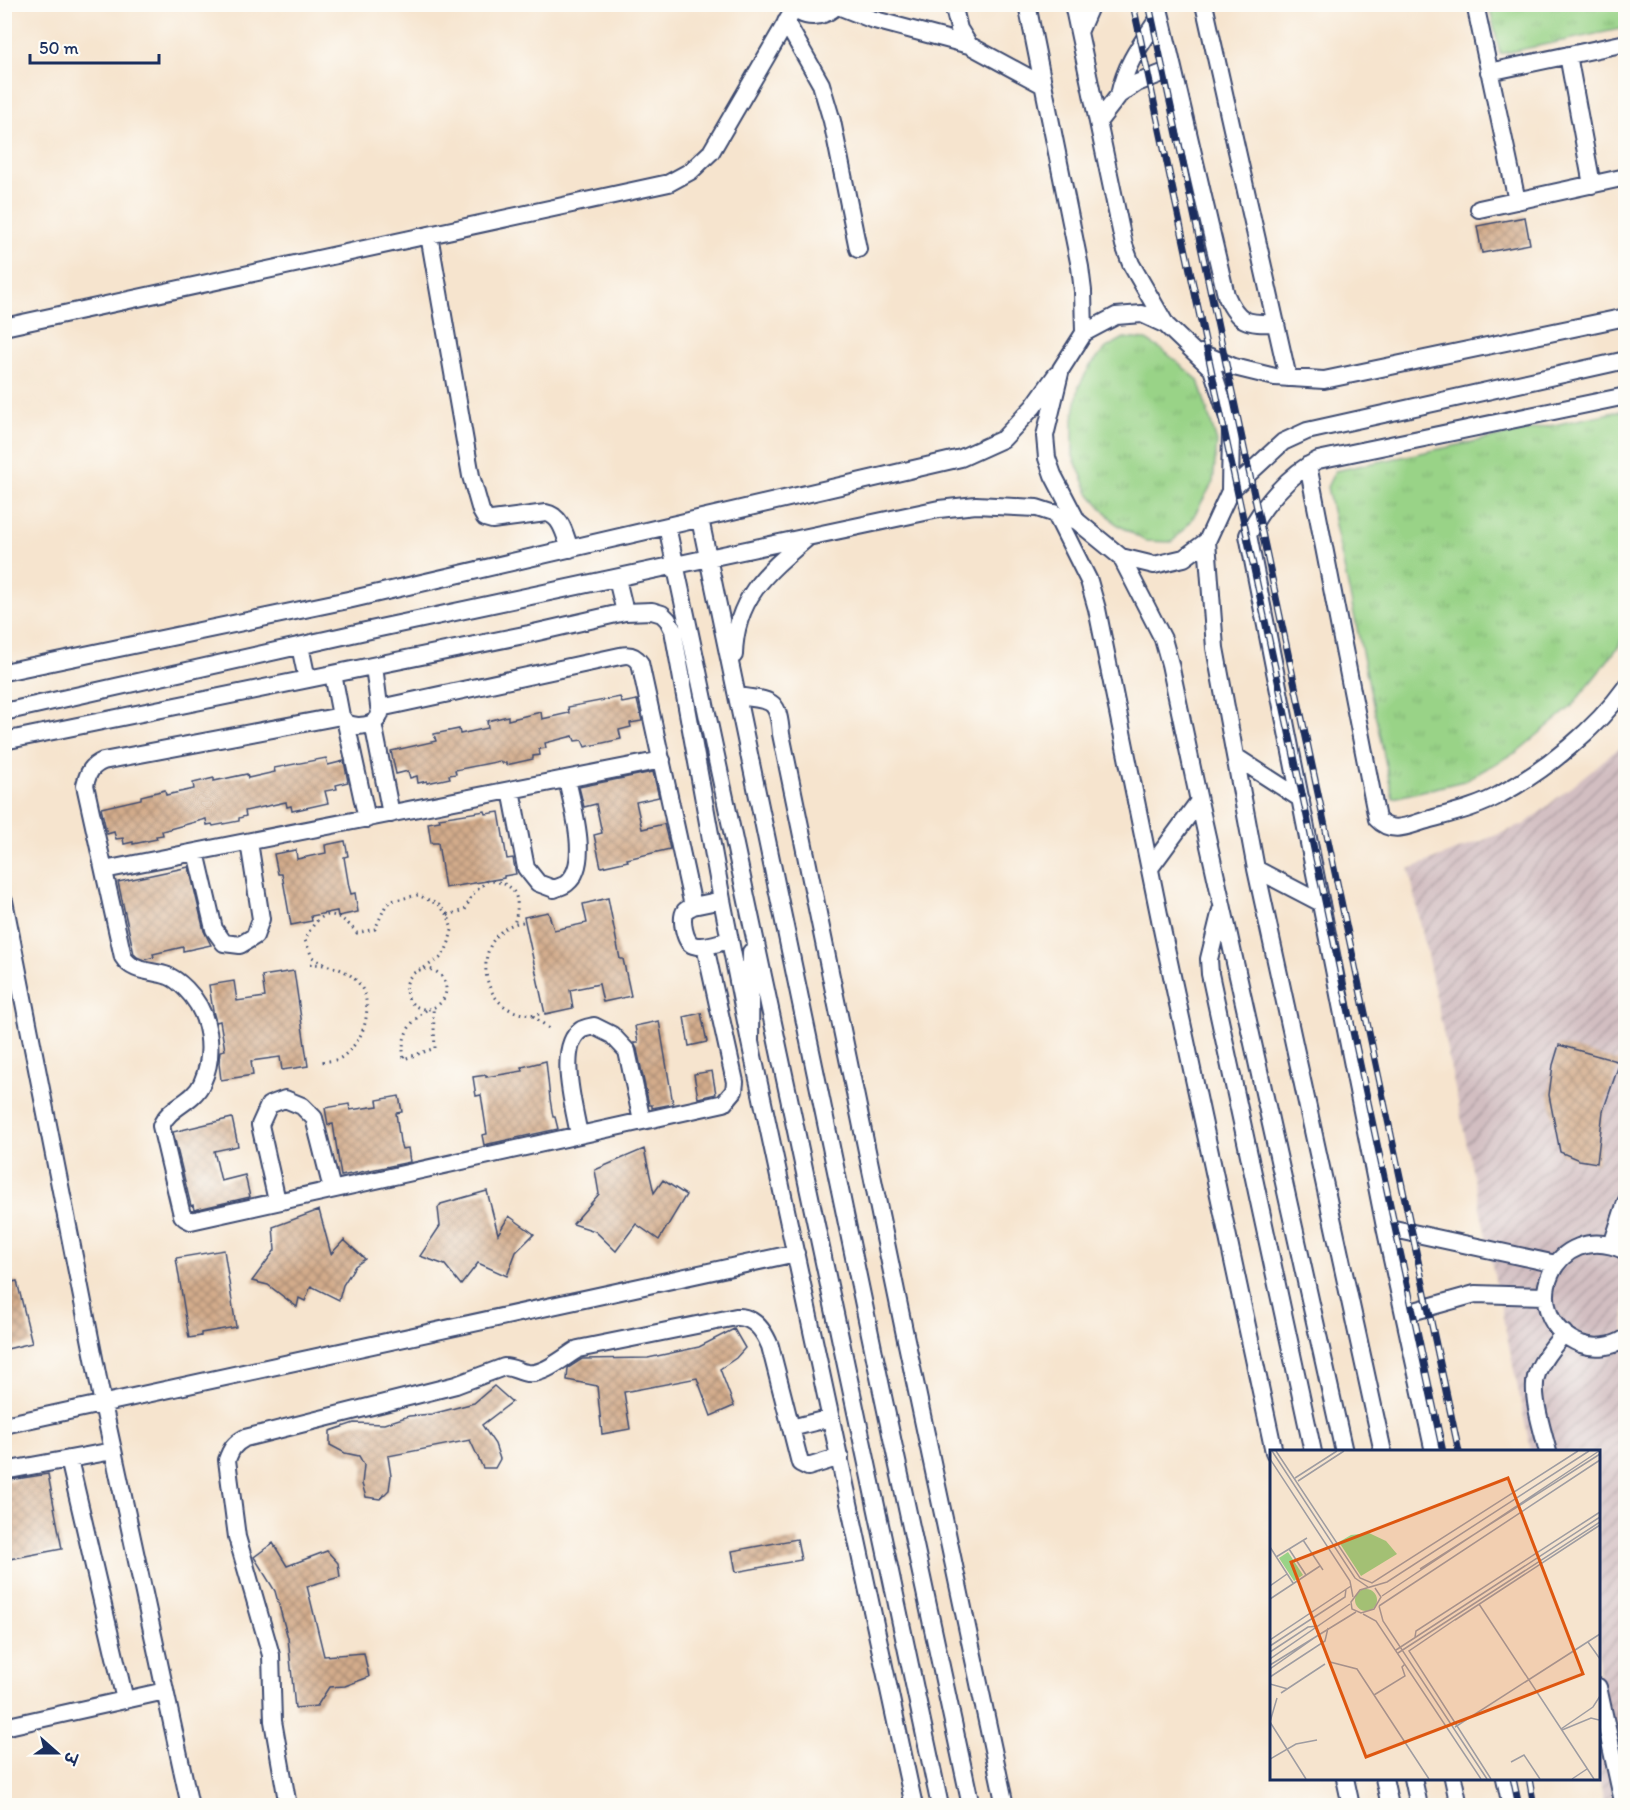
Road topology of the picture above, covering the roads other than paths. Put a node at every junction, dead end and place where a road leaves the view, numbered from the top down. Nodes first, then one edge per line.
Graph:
1 (953, 4) edge
2 (1027, 4) edge
3 (1072, 4) edge
4 (1091, 4) edge
5 (1204, 4) edge
6 (1475, 4) edge
7 (838, 5) edge
8 (1159, 10) edge
9 (790, 12) edge
10 (1078, 32) junction
11 (1626, 43) edge
12 (969, 45) junction
13 (1568, 55) junction
14 (1173, 69) junction
15 (1490, 72) junction
16 (1043, 85) junction
17 (1119, 94) junction
18 (1098, 122) junction
19 (1626, 177) edge
20 (1592, 184) junction
21 (1517, 201) junction
22 (1479, 209) dead end
23 (429, 235) junction
24 (858, 249) dead end
25 (1626, 317) edge
26 (1276, 323) junction
27 (1166, 325) junction
28 (4, 327) edge
29 (1084, 333) junction
30 (1190, 347) junction
31 (1626, 360) edge
32 (1061, 369) junction
33 (1288, 378) junction
34 (1626, 396) edge
35 (1308, 465) junction
36 (1230, 491) junction
37 (1055, 513) junction
38 (700, 519) junction
39 (1077, 520) junction
40 (667, 526) junction
41 (809, 537) junction
42 (1207, 541) junction
43 (570, 549) junction
44 (1121, 557) junction
45 (708, 558) junction
46 (675, 565) junction
47 (617, 579) junction
48 (625, 612) junction
49 (300, 646) junction
50 (374, 666) junction
51 (4, 672) edge
52 (333, 674) junction
53 (307, 679) junction
54 (1626, 687) edge
55 (735, 690) junction
56 (4, 712) edge
57 (377, 715) junction
58 (343, 720) junction
59 (4, 741) edge
60 (1236, 757) junction
61 (662, 760) junction
62 (567, 779) junction
63 (512, 790) junction
64 (1301, 799) junction
65 (1199, 801) junction
66 (391, 814) junction
67 (367, 819) junction
68 (249, 842) junction
69 (196, 852) junction
70 (1150, 868) junction
71 (1257, 869) junction
72 (104, 870) junction
73 (722, 900) junction
74 (4, 901) edge
75 (1321, 903) junction
76 (693, 906) junction
77 (1222, 906) junction
78 (751, 921) junction
79 (730, 940) junction
80 (705, 946) junction
81 (750, 1042) junction
82 (642, 1121) junction
83 (579, 1135) junction
84 (333, 1189) junction
85 (277, 1202) junction
86 (1626, 1202) edge
87 (1385, 1227) junction
88 (1619, 1248) edge
89 (796, 1253) junction
90 (1556, 1264) junction
91 (1545, 1296) junction
92 (1404, 1314) junction
93 (1564, 1333) junction
94 (1626, 1338) edge
95 (103, 1404) junction
96 (831, 1418) junction
97 (4, 1425) edge
98 (791, 1428) junction
99 (1274, 1450) edge
100 (1313, 1450) edge
101 (1344, 1450) edge
102 (1383, 1450) edge
103 (1434, 1450) edge
104 (1548, 1450) edge
105 (113, 1451) junction
106 (840, 1458) junction
107 (69, 1459) junction
108 (4, 1471) edge
109 (165, 1691) junction
110 (1600, 1692) edge
111 (125, 1700) junction
112 (4, 1727) edge
113 (1345, 1780) edge
114 (1384, 1780) edge
115 (1413, 1780) edge
116 (1453, 1780) edge
117 (1505, 1780) edge
118 (190, 1806) edge
119 (288, 1806) edge
120 (914, 1806) edge
121 (940, 1806) edge
122 (971, 1806) edge
123 (1005, 1806) edge
124 (1351, 1806) edge
125 (1390, 1806) edge
126 (1419, 1806) edge
127 (1459, 1806) edge
128 (1511, 1806) edge
129 (1624, 1806) edge

1 - 12 street
2 - 16 street
3 - 10 street
4 - 10 street
5 - 26 street
6 - 15 street
7 - 9 street
7 - 12 street
8 - 14 street
8 - 17 street
9 - 23 street
9 - 24 street
10 - 18 street
11 - 13 street
12 - 16 street
13 - 15 street
13 - 20 street
14 - 17 street
14 - 26 street
15 - 21 street
16 - 29 street
17 - 18 street
18 - 27 street
19 - 20 street
20 - 21 street
21 - 22 street
23 - 28 street
23 - 43 street
25 - 33 street
26 - 33 street
27 - 29 street
27 - 30 street
29 - 32 street
30 - 33 street
30 - 36 street
31 - 36 street
32 - 38 street
32 - 39 street
34 - 35 street
35 - 54 street
35 - 64 street
36 - 42 street
37 - 39 street
37 - 41 street
37 - 70 street
38 - 40 street
38 - 45 street
39 - 44 street
40 - 43 street
40 - 46 street
41 - 45 street
41 - 55 street
42 - 44 street
42 - 60 street
43 - 51 street
44 - 65 street
45 - 46 street
45 - 55 street
46 - 47 street
46 - 78 street
47 - 48 street
47 - 49 street
48 - 50 street
48 - 73 street
49 - 53 street
49 - 56 street
50 - 52 street
50 - 57 street
52 - 53 street
52 - 58 street
53 - 59 street
55 - 122 street
55 - 123 street
57 - 58 street
57 - 61 street
57 - 66 street
58 - 67 street
58 - 72 street
60 - 64 street
60 - 71 street
61 - 62 street
61 - 76 street
62 - 63 street
62 - 63 street
63 - 66 street
64 - 75 street
65 - 70 street
65 - 77 street
66 - 67 street
67 - 68 street
68 - 69 street
68 - 69 street
69 - 72 street
70 - 99 street
71 - 75 street
71 - 102 street
72 - 85 street
73 - 76 street
73 - 79 street
74 - 95 street
75 - 87 street
76 - 80 street
77 - 100 street
77 - 101 street
78 - 81 street
78 - 121 street
79 - 80 street
79 - 81 street
80 - 82 street
81 - 89 street
82 - 83 street
82 - 83 street
83 - 84 street
84 - 85 street
84 - 85 street
86 - 88 street
87 - 90 street
87 - 92 street
88 - 90 street
89 - 95 street
89 - 96 street
90 - 91 street
91 - 92 street
91 - 93 street
92 - 103 street
93 - 94 street
93 - 104 street
95 - 97 street
95 - 105 street
96 - 98 street
96 - 106 street
98 - 106 street
98 - 119 street
105 - 107 street
105 - 109 street
106 - 120 street
107 - 108 street
107 - 111 street
109 - 111 street
109 - 118 street
110 - 129 street
111 - 112 street
113 - 124 street
114 - 125 street
115 - 126 street
116 - 127 street
117 - 128 street

